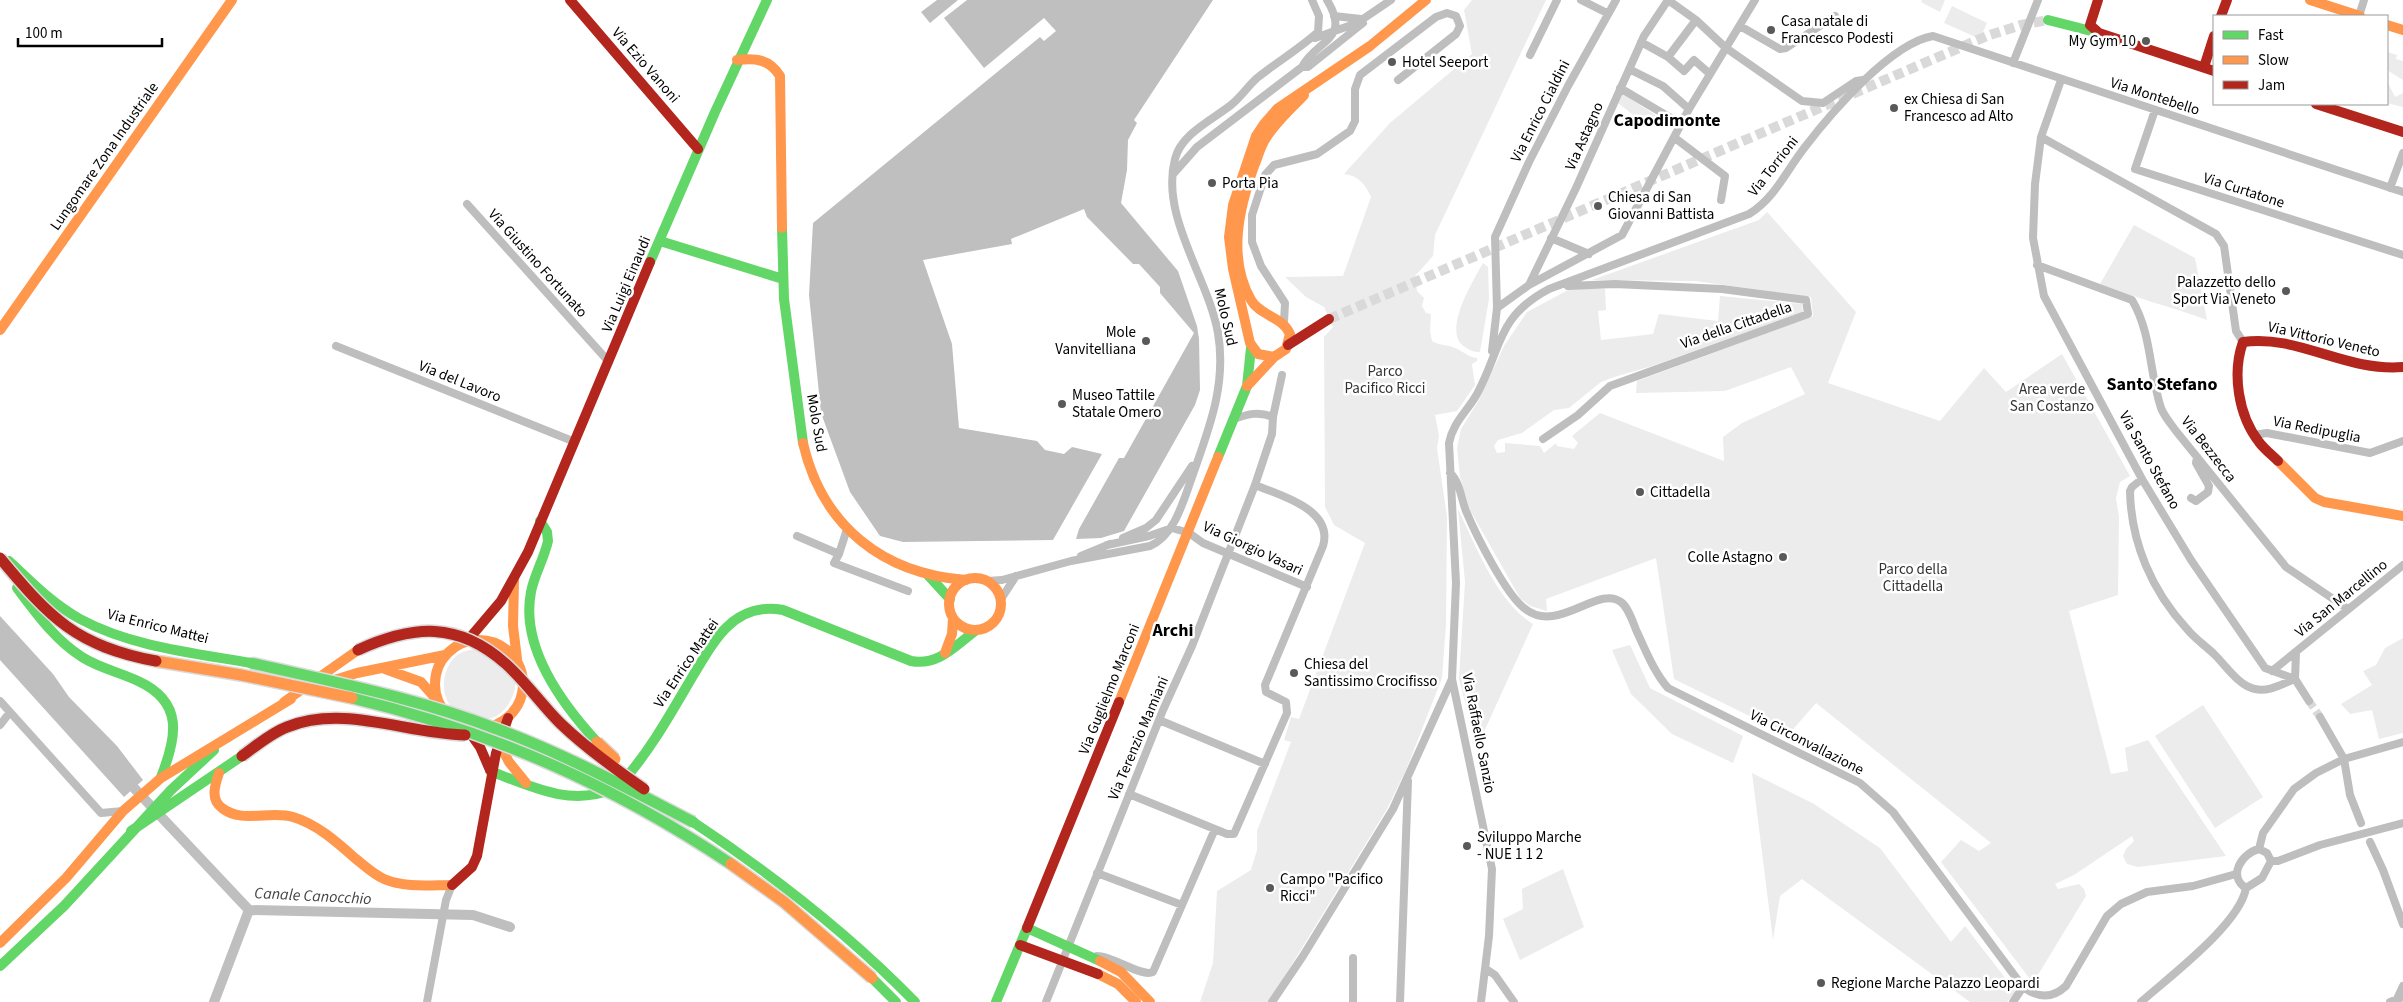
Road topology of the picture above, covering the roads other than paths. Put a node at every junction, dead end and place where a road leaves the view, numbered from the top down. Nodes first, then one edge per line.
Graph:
1 (232, 0) edge
2 (570, 0) edge
3 (767, 0) edge
4 (1312, 0) edge
5 (1327, 0) edge
6 (1391, 0) edge
7 (1426, 0) edge
8 (1558, 0) edge
9 (1581, 0) edge
10 (1616, 0) edge
11 (1668, 0) edge
12 (1755, 0) edge
13 (2038, 0) edge
14 (2098, 0) edge
15 (2227, 0) edge
16 (2310, 0) edge
17 (2364, 0) edge
18 (1607, 13) junction
19 (1372, 14) junction
20 (2221, 15) edge
21 (2357, 15) edge
22 (2360, 15) edge
23 (1334, 16) junction
24 (1834, 16) dead end
25 (1363, 19) junction
26 (1696, 20) junction
27 (2090, 22) junction
28 (2388, 25) edge
29 (1740, 26) junction
30 (2403, 30) edge
31 (1334, 31) junction
32 (2099, 33) junction
33 (1308, 40) junction
34 (1641, 42) junction
35 (2213, 43) edge
36 (1726, 48) junction
37 (1530, 55) dead end
38 (1668, 57) junction
39 (737, 60) junction
40 (2013, 63) junction
41 (1302, 67) junction
42 (1629, 69) junction
43 (2209, 69) edge
44 (1710, 74) junction
45 (1398, 80) dead end
46 (1863, 80) junction
47 (2061, 80) junction
48 (1620, 88) junction
49 (1308, 90) junction
50 (2319, 105) edge
51 (1689, 109) junction
52 (2155, 110) junction
53 (1681, 124) junction
54 (2403, 132) edge
55 (2041, 137) junction
56 (1675, 138) junction
57 (698, 149) junction
58 (2403, 154) edge
59 (1174, 173) junction
60 (2390, 188) junction
61 (2403, 192) edge
62 (1721, 200) dead end
63 (467, 204) dead end
64 (1551, 238) junction
65 (660, 241) junction
66 (1589, 254) junction
67 (2403, 255) edge
68 (2037, 265) junction
69 (783, 279) junction
70 (1529, 285) junction
71 (1549, 289) junction
72 (1497, 308) junction
73 (1270, 316) junction
74 (1286, 326) junction
75 (1506, 326) junction
76 (0, 330) edge
77 (1249, 332) junction
78 (2243, 342) junction
79 (1288, 345) junction
80 (336, 346) dead end
81 (1251, 348) junction
82 (1274, 357) junction
83 (1491, 358) junction
84 (609, 362) junction
85 (2403, 367) edge
86 (1282, 375) dead end
87 (1247, 386) junction
88 (1273, 417) junction
89 (1234, 419) junction
90 (2254, 435) junction
91 (1543, 439) dead end
92 (575, 442) junction
93 (2403, 442) edge
94 (1201, 452) junction
95 (2197, 457) junction
96 (1450, 473) junction
97 (2142, 479) junction
98 (1254, 484) junction
99 (2191, 498) dead end
100 (2403, 516) edge
101 (540, 521) junction
102 (847, 529) junction
103 (1169, 529) junction
104 (1189, 533) junction
105 (797, 536) dead end
106 (1107, 545) junction
107 (0, 552) edge
108 (1227, 553) junction
109 (838, 554) junction
110 (0, 558) edge
111 (1070, 561) junction
112 (2403, 565) edge
113 (0, 567) edge
114 (928, 575) junction
115 (1016, 576) junction
116 (514, 580) junction
117 (966, 580) junction
118 (987, 581) junction
119 (1307, 587) junction
120 (908, 591) dead end
121 (950, 599) junction
122 (1001, 599) junction
123 (2348, 609) junction
124 (953, 618) junction
125 (975, 631) junction
126 (468, 640) junction
127 (2296, 652) junction
128 (944, 654) junction
129 (445, 655) junction
130 (517, 659) junction
131 (378, 667) junction
132 (2272, 671) junction
133 (1452, 679) junction
134 (2295, 679) junction
135 (0, 701) edge
136 (2310, 701) tunnel mouth
137 (284, 702) junction
138 (442, 708) junction
139 (10, 712) junction
140 (508, 718) junction
141 (2320, 718) tunnel mouth
142 (1159, 720) junction
143 (0, 725) edge
144 (465, 726) junction
145 (233, 734) junction
146 (476, 734) junction
147 (498, 741) junction
148 (2403, 742) edge
149 (2344, 759) junction
150 (1265, 764) junction
151 (490, 771) junction
152 (219, 773) junction
153 (161, 778) junction
154 (1408, 779) junction
155 (527, 784) junction
156 (1129, 794) junction
157 (175, 795) junction
158 (122, 811) junction
159 (693, 822) junction
160 (2403, 823) edge
161 (2361, 824) dead end
162 (1215, 829) junction
163 (2370, 842) dead end
164 (2259, 849) junction
165 (2271, 861) junction
166 (1098, 873) junction
167 (2236, 874) junction
168 (452, 885) junction
169 (2246, 888) junction
170 (1182, 905) junction
171 (2403, 924) edge
172 (1027, 928) junction
173 (0, 943) edge
174 (1020, 945) junction
175 (1072, 946) junction
176 (1097, 958) junction
177 (1353, 958) dead end
178 (1066, 961) junction
179 (0, 966) edge
180 (1486, 969) junction
181 (872, 978) junction
182 (2403, 986) edge
183 (2023, 987) junction
184 (2397, 999) edge
185 (427, 1002) edge
186 (885, 1002) edge
187 (896, 1002) edge
188 (915, 1002) edge
189 (996, 1002) edge
190 (1046, 1002) edge
191 (1136, 1002) edge
192 (1150, 1002) edge
193 (1272, 1002) edge
194 (1353, 1002) edge
195 (1400, 1002) edge
196 (1481, 1002) edge
197 (1514, 1002) edge
198 (2013, 1002) edge
199 (2141, 1002) edge

1 - 76 main road, Lungomare Zona Industriale
2 - 57 main road, Via Ezio Vanoni
3 - 39 main road, Via Luigi Einaudi
4 - 33 street
5 - 23 street
6 - 19 street
7 - 49 main road
8 - 37 street
9 - 18 street
10 - 18 street, Via Enrico Cialdini
11 - 26 street
11 - 34 street, Via Astagno
12 - 29 street
13 - 40 street
14 - 27 main road
15 - 20 main road
16 - 21 main road
17 - 22 street
18 - 72 street, Via Enrico Cialdini
19 - 25 street
19 - 41 street
23 - 25 street
23 - 31 street
24 - 29 street
25 - 31 street
26 - 36 street
26 - 38 street
27 - 32 main road
27 - 32 main road
28 - 30 main road
29 - 36 street
31 - 33 street
31 - 41 street
32 - 43 main road
33 - 59 street, Molo Sud
34 - 38 street
34 - 42 street, Via Astagno
35 - 43 main road
36 - 44 street
36 - 46 street
38 - 44 street
39 - 57 main road, Via Luigi Einaudi
39 - 69 main road, Molo Sud
40 - 46 street, Via Torrioni
40 - 47 street, Via Montebello
41 - 59 street
42 - 48 street, Via Astagno
42 - 51 street
44 - 51 street
45 - 74 street
46 - 71 street, Via Torrioni
47 - 52 street, Via Montebello
47 - 55 street, Via Santo Stefano
48 - 53 street
48 - 64 street, Via Astagno
49 - 73 main road
49 - 77 main road, Via Guglielmo Marconi
50 - 54 main road
51 - 53 street
52 - 60 street, Via Montebello
52 - 67 street, Via Curtatone
53 - 56 street
55 - 68 street, Via Santo Stefano
55 - 78 street
56 - 62 street
56 - 66 street
57 - 65 main road, Via Luigi Einaudi
58 - 60 street
59 - 94 street, Molo Sud
60 - 61 street, Via Montebello
63 - 84 street, Via Giustino Fortunato
64 - 66 street
64 - 70 street, Via Astagno
65 - 69 main road
65 - 84 main road, Via Luigi Einaudi
66 - 70 street
68 - 95 street, Via Bezzecca
68 - 97 street, Via Santo Stefano
69 - 102 main road, Molo Sud
70 - 72 street
71 - 75 street, Via Torrioni
71 - 91 street, Via della Cittadella
72 - 75 street
72 - 83 street
73 - 74 main road
73 - 77 main road
74 - 79 main road
74 - 79 main road, Via Guglielmo Marconi
75 - 83 street, Via Torrioni
77 - 81 main road, Via Guglielmo Marconi
78 - 85 main road, Via Vittorio Veneto
78 - 90 main road
79 - 82 main road, Via Guglielmo Marconi
80 - 92 street, Via del Lavoro
81 - 82 main road
81 - 87 main road, Via Guglielmo Marconi
82 - 87 main road, Via Guglielmo Marconi
83 - 96 street, Via Raffaello Sanzio
84 - 92 main road, Via Luigi Einaudi
86 - 88 street, Via Terenzio Mamiani
87 - 89 main road, Via Guglielmo Marconi
88 - 89 street
88 - 98 street, Via Terenzio Mamiani
89 - 104 main road, Via Guglielmo Marconi
90 - 93 street, Via Redipuglia
90 - 100 main road
92 - 101 main road, Via Luigi Einaudi
94 - 103 street, Molo Sud
94 - 106 street, Molo Sud
95 - 99 street
95 - 123 street, Via Bezzecca
96 - 133 street, Via Raffaello Sanzio
96 - 183 street, Via Circonvallazione
97 - 132 street, Via Santo Stefano
97 - 134 street
98 - 108 street, Via Terenzio Mamiani
98 - 119 street, Via Giorgio Vasari
101 - 116 main road, Via Luigi Einaudi
101 - 159 main road, bridge
102 - 109 street
102 - 114 main road, Molo Sud
103 - 104 street, Molo Sud
103 - 106 street, Molo Sud
103 - 111 street, Molo Sud
104 - 108 street, Via Giorgio Vasari
104 - 172 main road, Via Guglielmo Marconi
105 - 109 street
106 - 111 street, Molo Sud
107 - 159 main road, Via Enrico Mattei, bridge
108 - 119 street, Via Giorgio Vasari
108 - 142 street, Via Terenzio Mamiani
109 - 120 street
110 - 146 main road, Via Enrico Mattei, bridge
111 - 115 street, Molo Sud
112 - 123 street, Via San Marcellino
113 - 153 main road
114 - 117 main road, Molo Sud
114 - 121 main road, Molo Sud
115 - 118 street, Molo Sud
115 - 122 street
116 - 126 main road, Via Luigi Einaudi
116 - 130 main road, Via Luigi Einaudi
117 - 118 main road, Molo Sud
117 - 121 main road
118 - 122 main road
119 - 150 street, Via Giorgio Vasari
121 - 124 main road
122 - 125 main road
123 - 127 street, Via San Marcellino
124 - 125 main road
124 - 128 main road
125 - 128 main road, Via Enrico Mattei
126 - 129 main road
126 - 130 main road
127 - 132 street, Via San Marcellino
127 - 134 street, Via San Marcellino
128 - 155 main road, Via Enrico Mattei
129 - 131 main road
129 - 138 main road
130 - 140 main road
131 - 137 main road
131 - 138 main road
132 - 134 street, Via Santo Stefano
133 - 154 street
133 - 180 street, Via Raffaello Sanzio
134 - 136 street
135 - 139 street
137 - 145 main road
137 - 159 main road, bridge
138 - 144 main road
139 - 143 street
139 - 158 street
140 - 144 main road
140 - 147 main road
141 - 149 street
142 - 150 street
142 - 156 street, Via Terenzio Mamiani
144 - 151 main road
145 - 153 main road
145 - 157 main road
146 - 152 main road, bridge
146 - 181 main road, Via Enrico Mattei, bridge
147 - 151 main road
147 - 155 main road
148 - 149 street
149 - 161 street
149 - 164 street
150 - 162 street
151 - 155 main road, Via Enrico Mattei
151 - 168 main road
152 - 157 main road
152 - 168 main road
153 - 158 main road
154 - 193 street
154 - 195 street
156 - 162 street
156 - 166 street, Via Terenzio Mamiani
157 - 179 main road
158 - 173 main road
159 - 188 main road, Via Enrico Mattei
160 - 165 street
162 - 170 street
163 - 171 street
164 - 165 street
164 - 167 street
165 - 169 street
166 - 170 street
166 - 175 street, Via Terenzio Mamiani
167 - 169 street
167 - 183 street
168 - 185 street
169 - 199 street
170 - 176 street
172 - 174 main road, Via Guglielmo Marconi
172 - 175 main road
174 - 178 main road
174 - 189 main road, Via Guglielmo Marconi
175 - 176 main road
175 - 178 street, Via Terenzio Mamiani
176 - 192 main road
177 - 194 street
178 - 190 street, Via Terenzio Mamiani
178 - 191 main road
180 - 196 street, Via Raffaello Sanzio
180 - 197 street
181 - 186 main road
181 - 187 main road, Via Enrico Mattei
182 - 184 street
183 - 198 street

